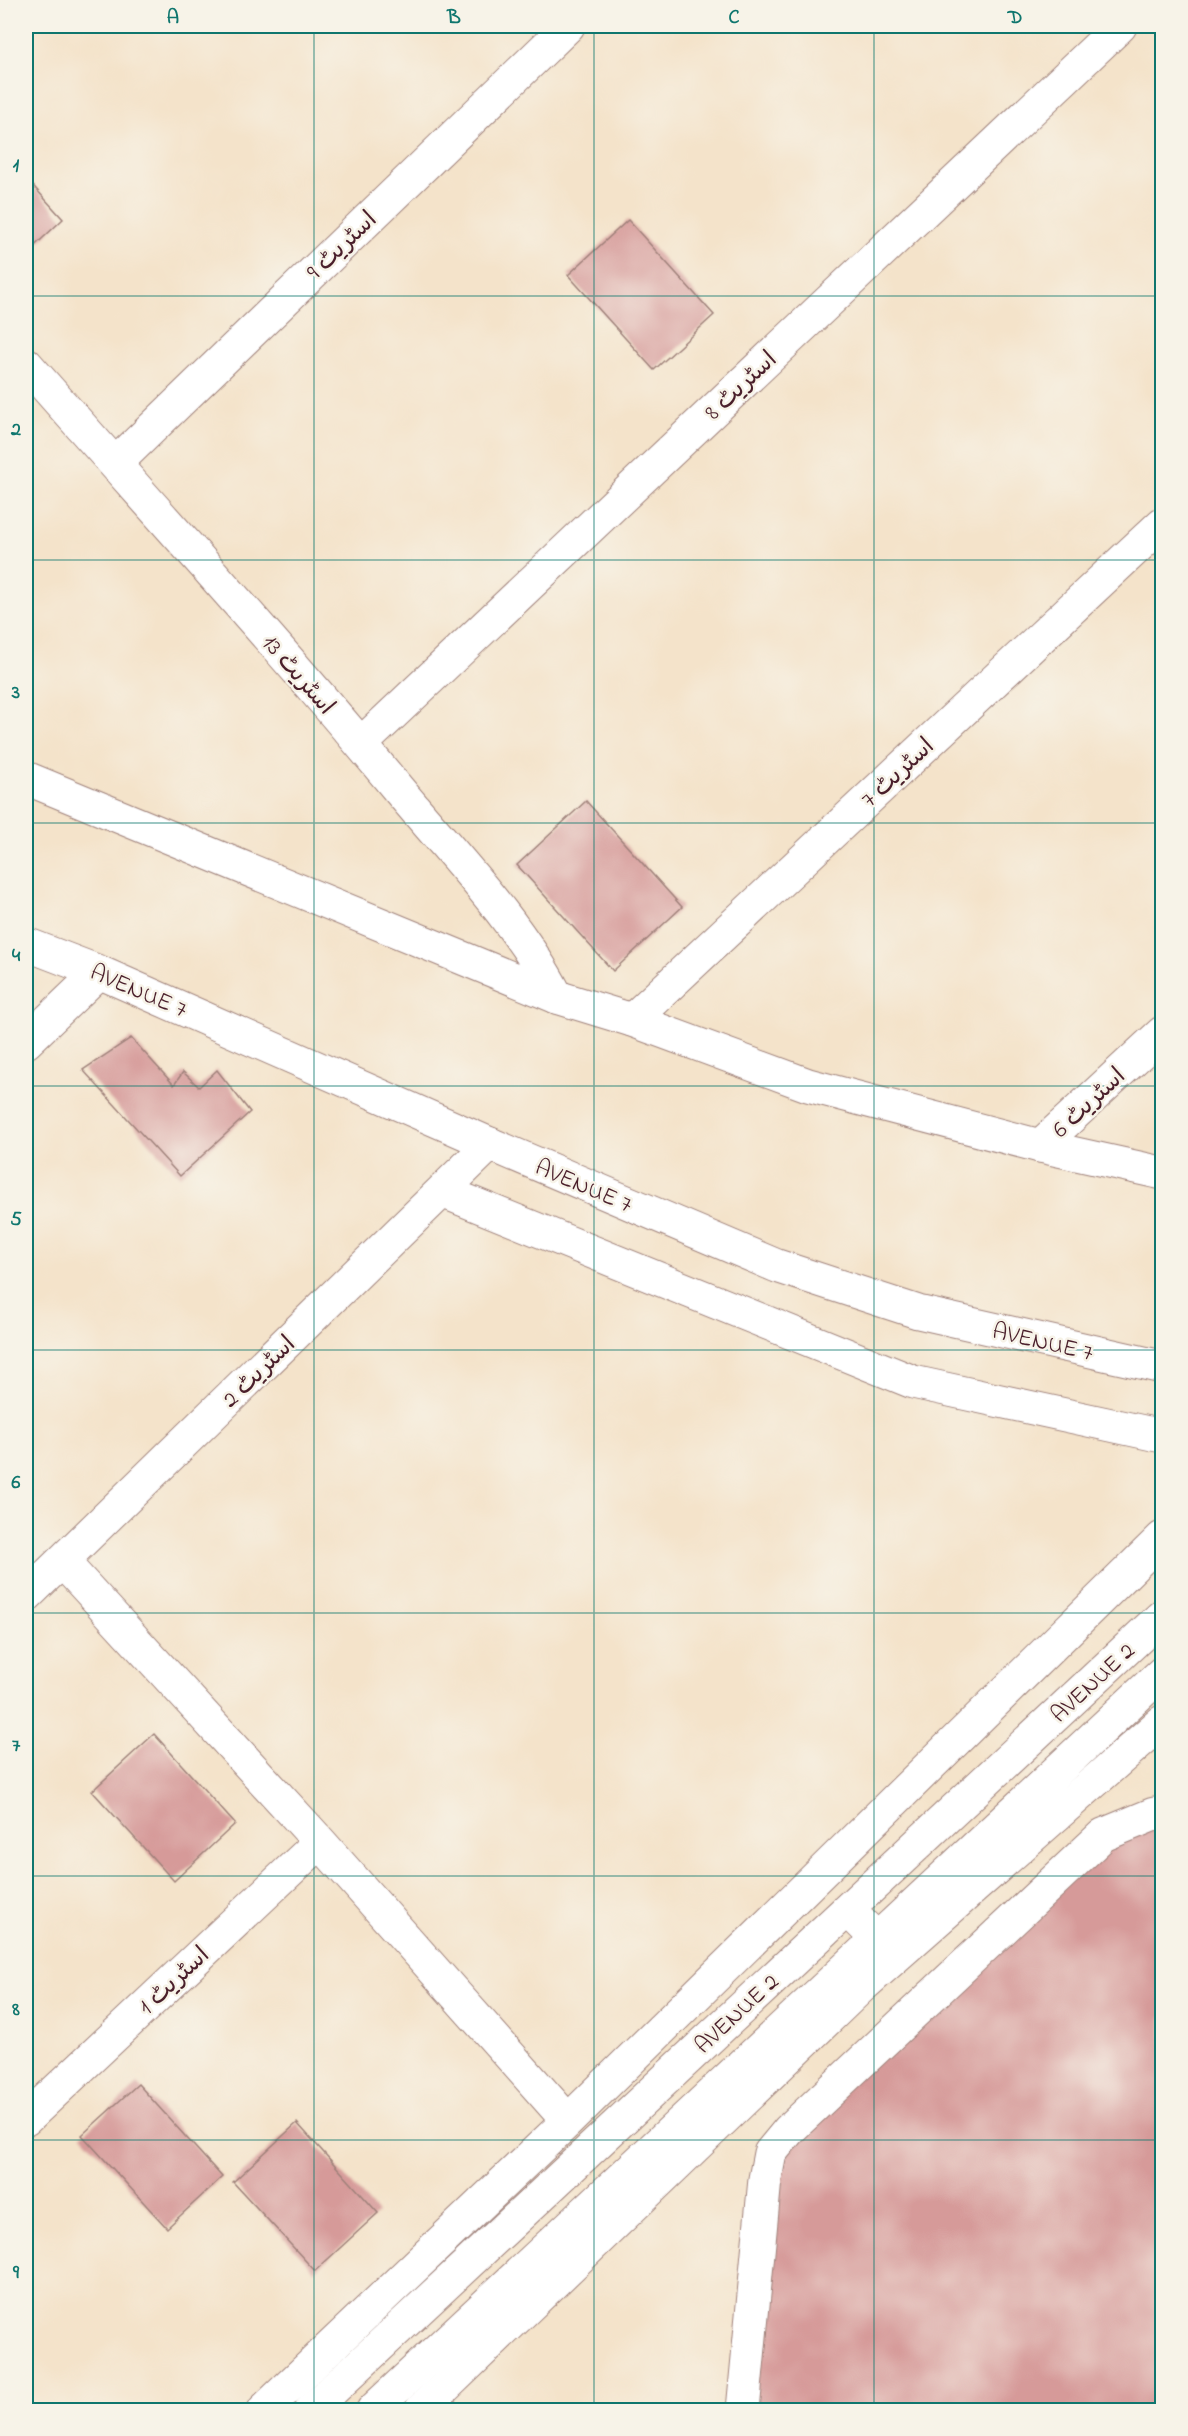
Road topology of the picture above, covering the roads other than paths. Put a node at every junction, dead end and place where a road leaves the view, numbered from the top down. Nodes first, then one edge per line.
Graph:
1 (568, 26) edge
2 (1120, 26) edge
3 (26, 364) edge
4 (115, 464) junction
5 (1162, 524) edge
6 (361, 744) junction
7 (26, 778) edge
8 (26, 945) edge
9 (99, 972) junction
10 (558, 997) junction
11 (632, 1020) junction
12 (1162, 1032) edge
13 (26, 1042) edge
14 (490, 1144) junction
15 (1040, 1146) junction
16 (1162, 1173) edge
17 (442, 1191) junction
18 (1162, 1367) edge
19 (1162, 1436) edge
20 (1162, 1538) edge
21 (63, 1562) junction
22 (26, 1596) edge
23 (1162, 1616) edge
24 (1162, 1673) edge
25 (1162, 1722) edge
26 (1162, 1813) edge
27 (320, 1842) junction
28 (848, 1910) junction
29 (877, 1939) junction
30 (26, 2119) edge
31 (568, 2121) junction
32 (264, 2410) edge
33 (311, 2410) edge
34 (373, 2410) edge
35 (421, 2410) edge
36 (743, 2410) edge

1 - 4 street, اسٹریٹ 9
2 - 6 street, اسٹریٹ 8
3 - 4 street, اسٹریٹ 13
4 - 6 street, اسٹریٹ 13
5 - 11 street, اسٹریٹ 7
6 - 10 street, اسٹریٹ 13
7 - 10 street
8 - 9 street, AVENUE 7
9 - 13 street
9 - 14 street, AVENUE 7
10 - 11 street
11 - 15 street
12 - 15 street, اسٹریٹ 6
14 - 17 street, اسٹریٹ 2
14 - 18 street, AVENUE 7
15 - 16 street
17 - 19 street
17 - 21 street, اسٹریٹ 2
20 - 31 street
21 - 22 street, اسٹریٹ 2
21 - 27 street
23 - 28 street, AVENUE 2
24 - 29 street, AVENUE 2
25 - 35 street
26 - 36 street
27 - 30 street, اسٹریٹ 1
27 - 31 street
28 - 29 street
28 - 33 street, AVENUE 2
29 - 34 street, AVENUE 2
31 - 32 street

